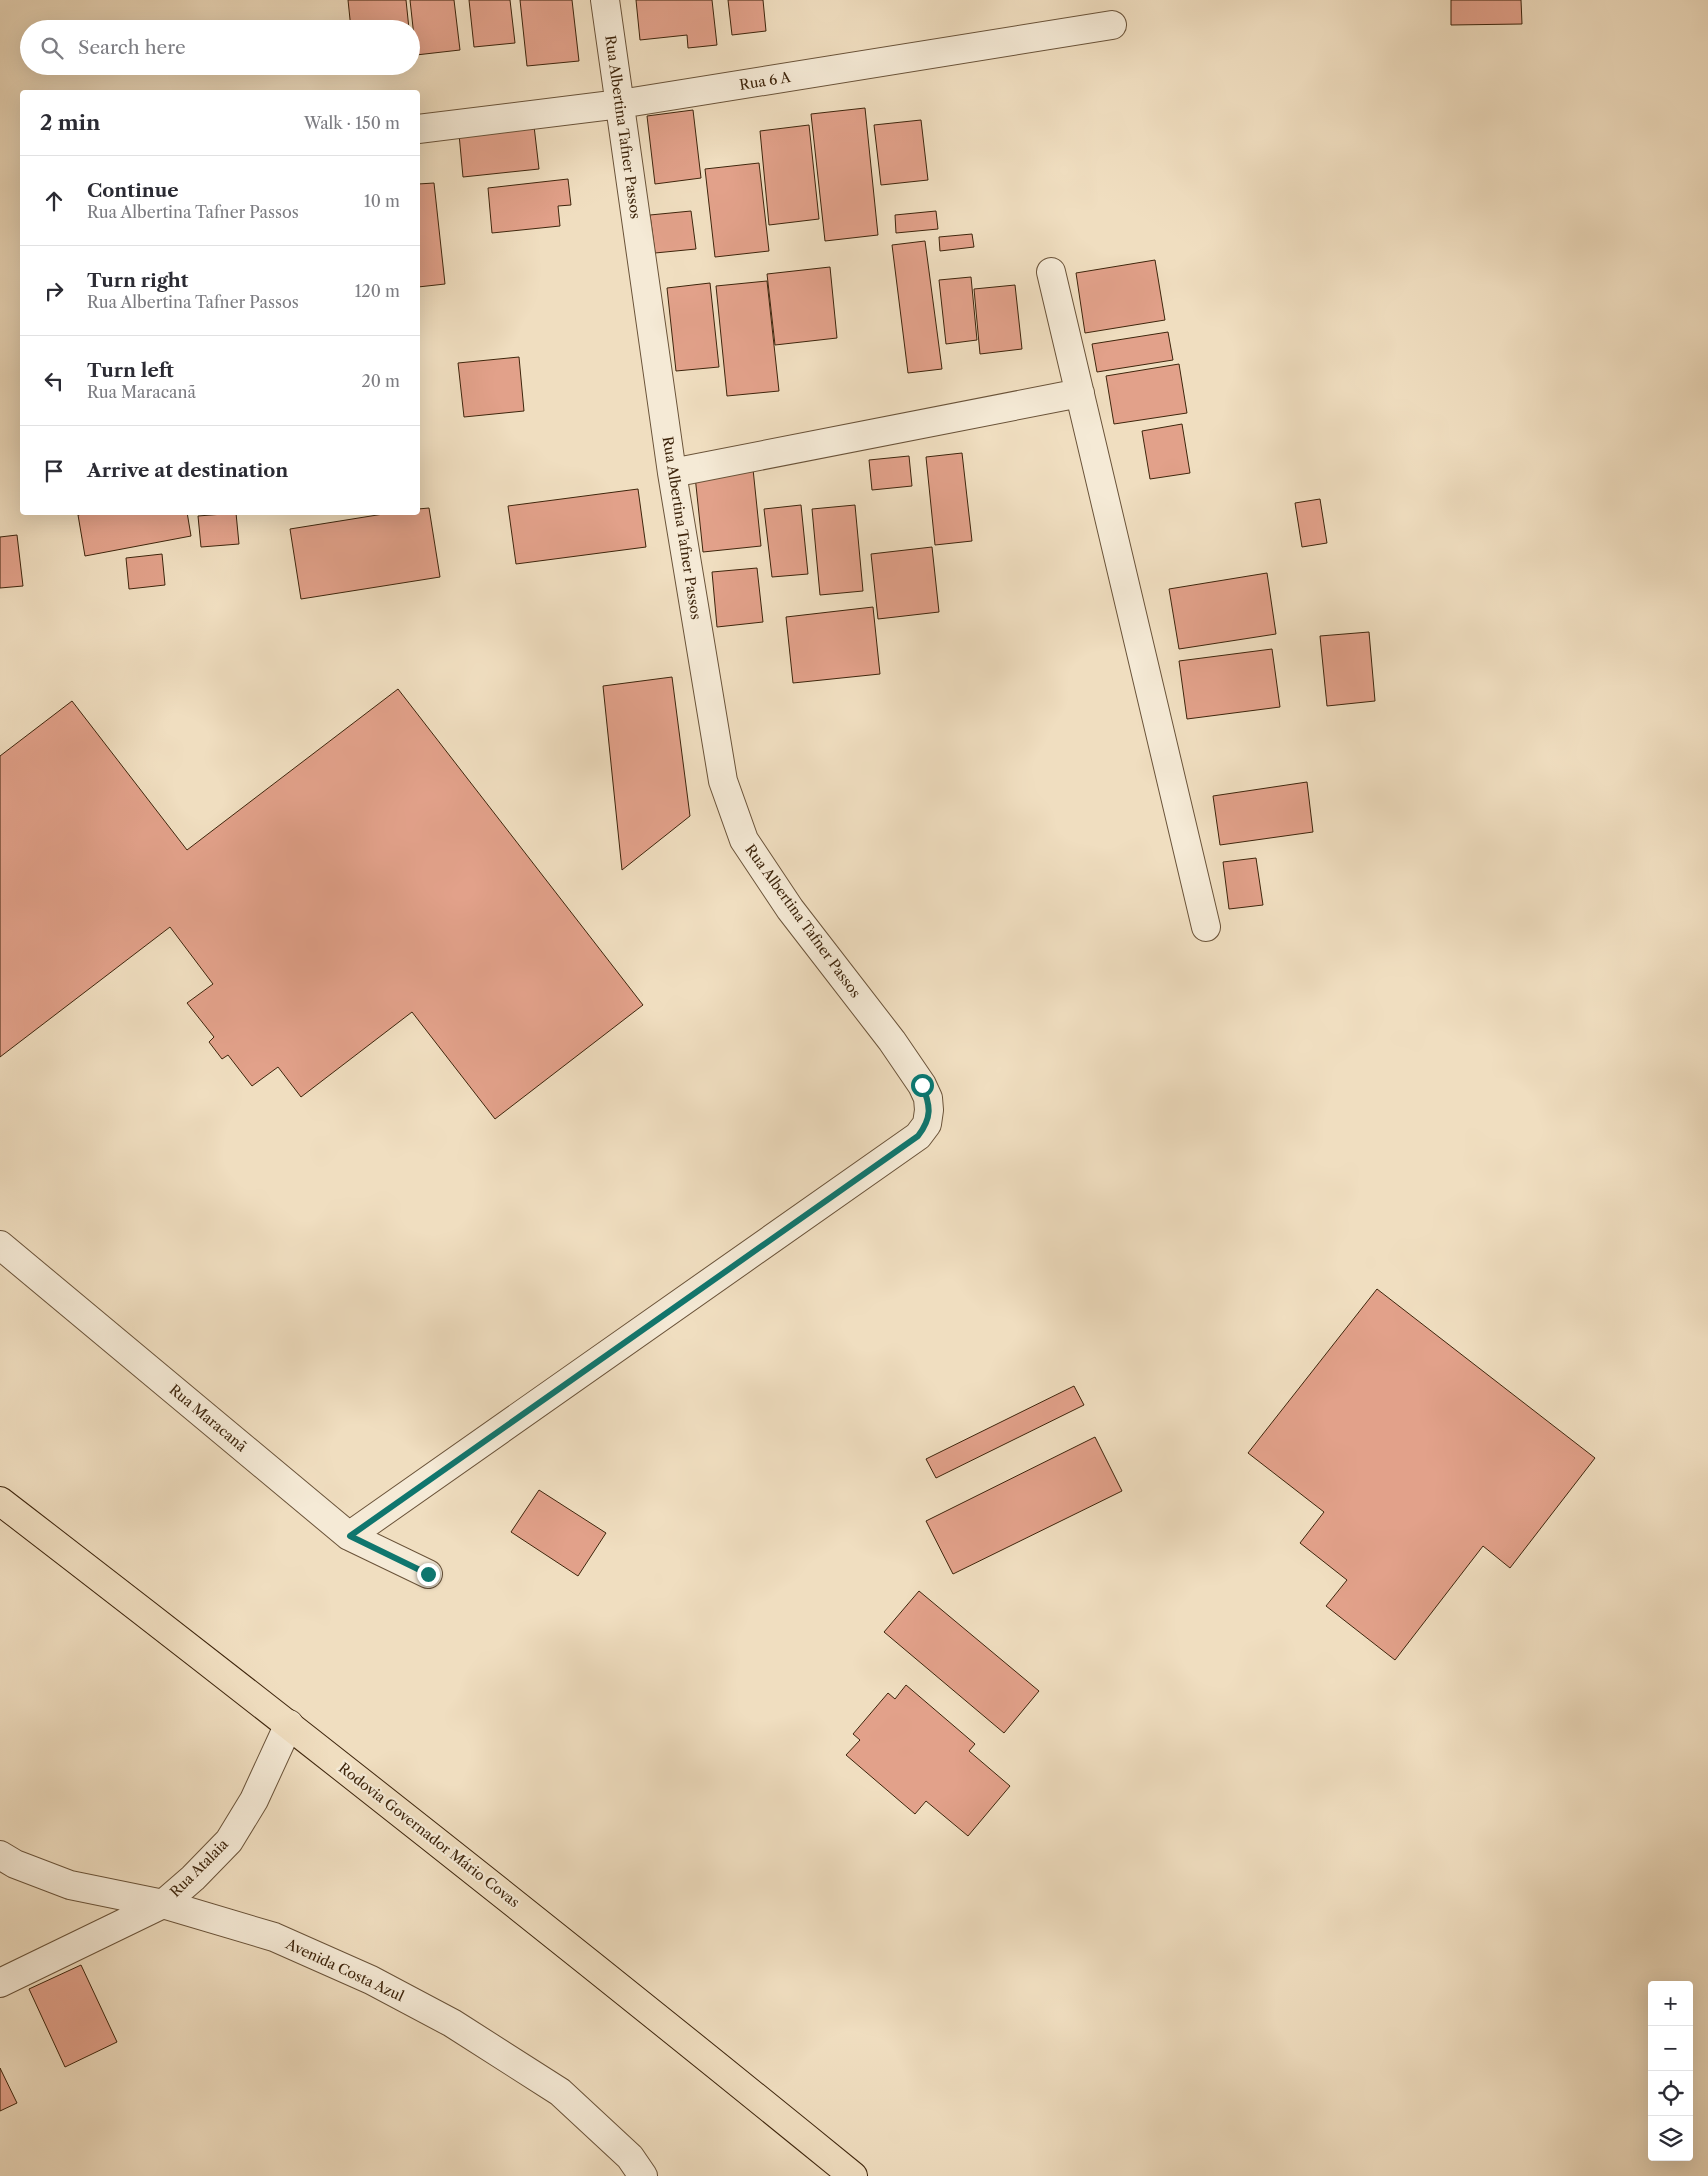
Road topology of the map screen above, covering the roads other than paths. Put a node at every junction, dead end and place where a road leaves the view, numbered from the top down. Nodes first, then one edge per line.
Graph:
1 (605, 0) edge
2 (1112, 25) dead end
3 (620, 104) junction
4 (420, 129) edge
5 (1051, 272) dead end
6 (1080, 393) junction
7 (672, 473) junction
8 (1206, 927) dead end
9 (0, 1244) edge
10 (0, 1501) edge
11 (350, 1536) junction
12 (428, 1574) dead end
13 (289, 1724) junction
14 (0, 1855) edge
15 (162, 1904) junction
16 (0, 1983) edge
17 (643, 2176) edge
18 (853, 2176) edge

1 - 3 street, Rua Albertina Tafner Passos
2 - 3 street, Rua 6 A
3 - 4 street, Rua 6 A
3 - 7 street, Rua Albertina Tafner Passos
5 - 6 street
6 - 7 street
6 - 8 street
7 - 11 street, Rua Albertina Tafner Passos
9 - 11 street, Rua Maracanã
10 - 13 highway, Rodovia Governador Mário Covas
11 - 12 street, Rua Maracanã
13 - 15 street, Rua Atalaia
13 - 18 highway, Rodovia Governador Mário Covas
14 - 15 street, Avenida Costa Azul
15 - 16 street, Rua Atalaia
15 - 17 street, Avenida Costa Azul

